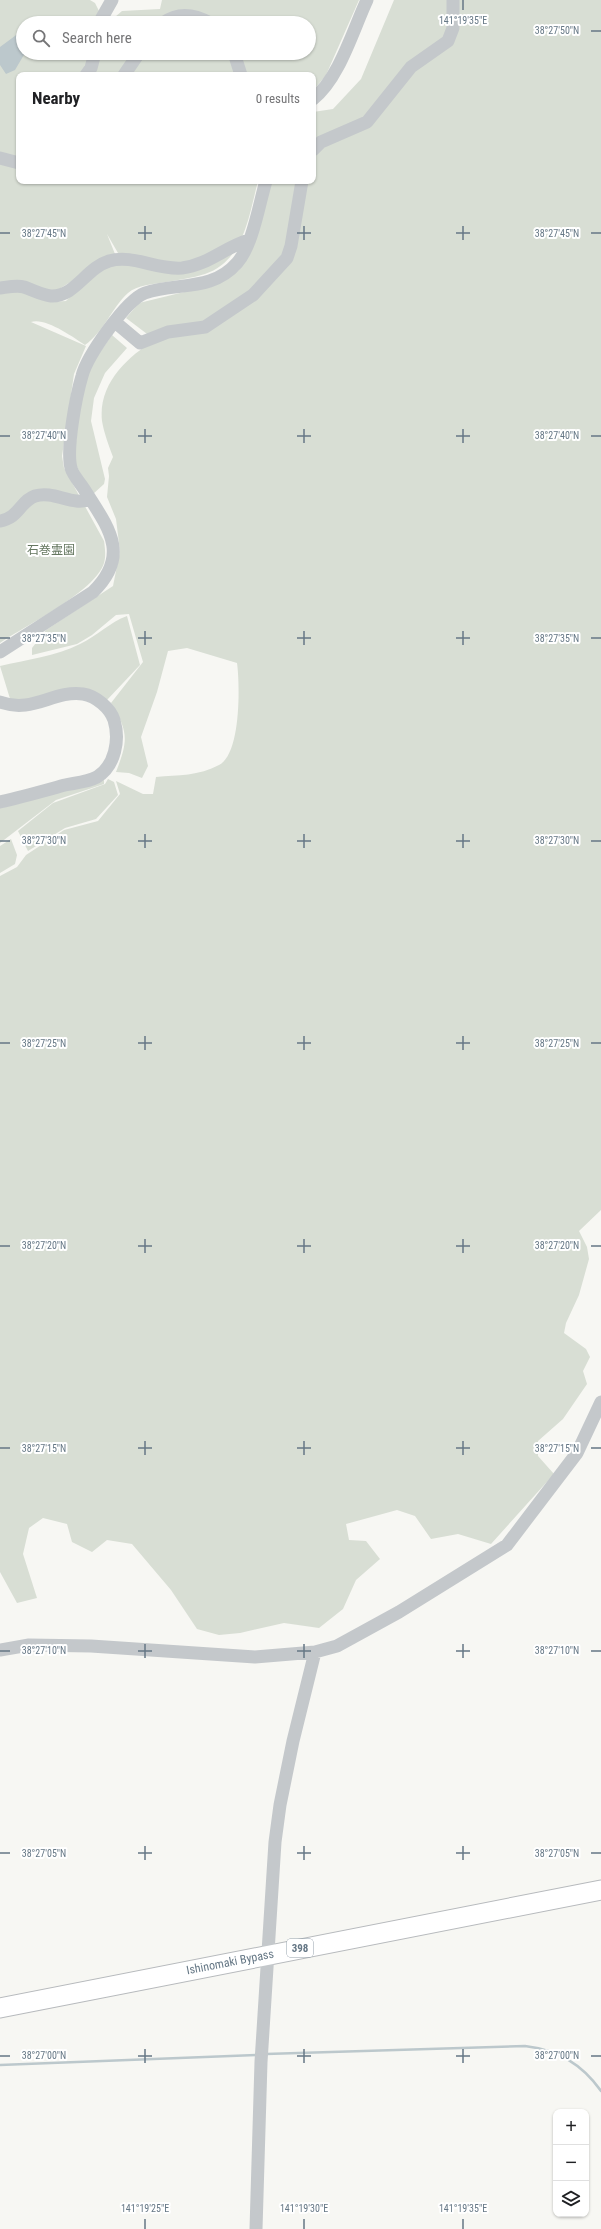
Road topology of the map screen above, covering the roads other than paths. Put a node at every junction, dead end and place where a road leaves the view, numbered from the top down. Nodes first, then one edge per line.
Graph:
1 (112, 0) edge
2 (367, 0) edge
3 (453, 0) edge
4 (103, 16) edge
5 (178, 16) edge
6 (192, 16) edge
7 (93, 60) edge
8 (134, 60) edge
9 (236, 60) edge
10 (88, 72) edge
11 (126, 72) edge
12 (240, 72) edge
13 (316, 96) edge
14 (316, 147) edge
15 (0, 158) edge
16 (16, 162) edge
17 (265, 184) edge
18 (301, 184) edge
19 (249, 240) junction
20 (0, 288) edge
21 (116, 322) junction
22 (90, 499) junction
23 (0, 521) edge
24 (0, 652) edge
25 (0, 702) edge
26 (0, 802) edge
27 (601, 1402) edge
28 (0, 1650) edge
29 (315, 1652) junction
30 (601, 1890) edge
31 (269, 1955) junction
32 (0, 2008) edge
33 (256, 2229) edge

1 - 4 street
2 - 13 street
3 - 14 street
5 - 6 street
7 - 10 street
8 - 11 street
9 - 12 street
15 - 16 street
17 - 19 street
18 - 21 street
19 - 20 street
19 - 21 street
21 - 22 street
22 - 23 street
22 - 24 street
25 - 26 street
27 - 29 street
28 - 29 street
29 - 31 street
30 - 31 highway, Ishinomaki Bypass / 398
31 - 32 highway, Ishinomaki Bypass / 398
31 - 33 street

